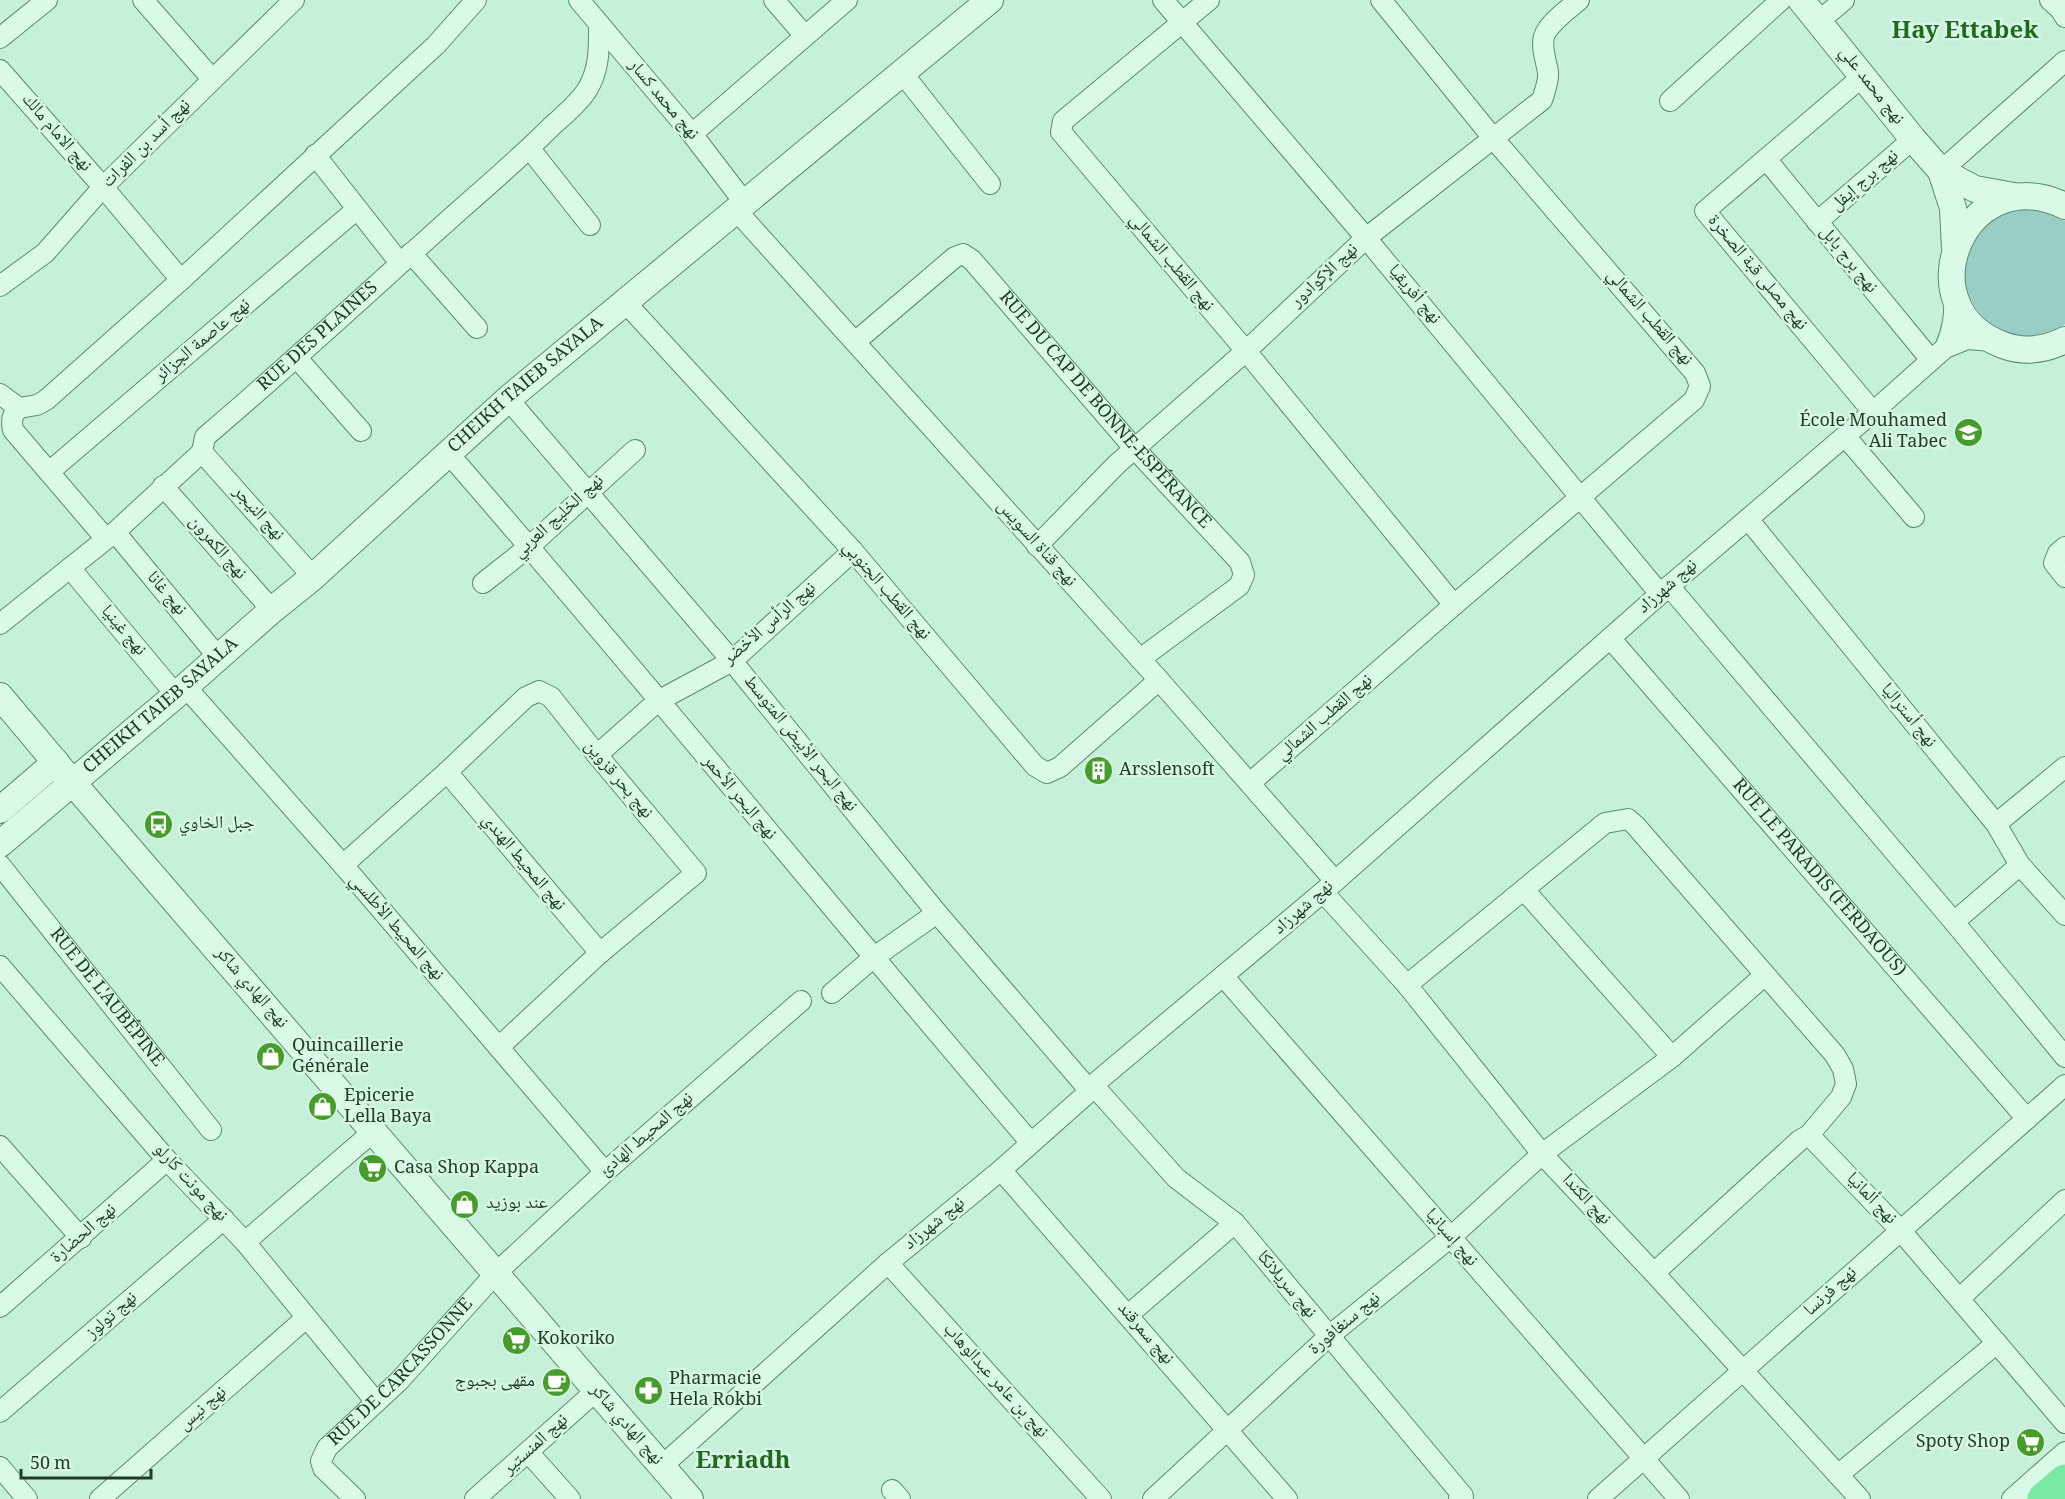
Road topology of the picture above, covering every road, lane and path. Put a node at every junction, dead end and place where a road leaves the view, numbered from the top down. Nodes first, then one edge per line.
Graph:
1 (47, 0) edge
2 (143, 0) edge
3 (294, 0) edge
4 (476, 0) edge
5 (579, 0) edge
6 (774, 0) edge
7 (847, 0) edge
8 (990, 0) edge
9 (1163, 0) edge
10 (1209, 0) edge
11 (1381, 0) edge
12 (1579, 0) edge
13 (1781, 0) edge
14 (1801, 0) edge
15 (1844, 0) edge
16 (2050, 0) edge
17 (2065, 17) edge
18 (1819, 21) junction
19 (1182, 23) junction
20 (599, 24) junction
21 (806, 36) junction
22 (0, 38) edge
23 (2065, 61) edge
24 (0, 70) edge
25 (903, 74) junction
26 (1863, 76) junction
27 (212, 79) junction
28 (1670, 101) dead end
29 (692, 134) junction
30 (1493, 138) junction
31 (1913, 139) junction
32 (530, 148) junction
33 (315, 155) junction
34 (1766, 159) junction
35 (1941, 171) junction
36 (990, 184) dead end
37 (103, 187) junction
38 (2020, 197) junction
39 (2064, 205) edge
40 (740, 206) junction
41 (357, 209) junction
42 (1817, 222) junction
43 (590, 225) dead end
44 (1366, 238) junction
45 (1955, 249) junction
46 (406, 258) junction
47 (181, 280) junction
48 (0, 286) edge
49 (1954, 292) junction
50 (625, 302) junction
51 (477, 328) dead end
52 (1993, 341) junction
53 (855, 342) junction
54 (2062, 344) edge
55 (1246, 351) junction
56 (1938, 354) junction
57 (297, 358) junction
58 (0, 394) edge
59 (508, 399) junction
60 (19, 408) junction
61 (1873, 412) junction
62 (361, 431) dead end
63 (1845, 436) junction
64 (1134, 448) junction
65 (635, 450) dead end
66 (202, 452) junction
67 (448, 453) junction
68 (49, 472) junction
69 (163, 486) junction
70 (588, 492) junction
71 (1581, 497) junction
72 (1914, 517) dead end
73 (1748, 519) junction
74 (110, 535) junction
75 (530, 546) junction
76 (1037, 546) junction
77 (2065, 547) edge
78 (853, 551) junction
79 (70, 568) junction
80 (313, 577) junction
81 (2065, 577) edge
82 (483, 583) dead end
83 (1664, 590) junction
84 (1454, 605) junction
85 (272, 610) junction
86 (0, 624) edge
87 (1610, 638) junction
88 (218, 657) junction
89 (1140, 659) junction
90 (732, 661) junction
91 (1160, 680) junction
92 (180, 691) junction
93 (0, 696) edge
94 (658, 701) junction
95 (597, 756) junction
96 (56, 762) junction
97 (2065, 767) edge
98 (447, 772) junction
99 (73, 783) junction
100 (1250, 783) junction
101 (0, 810) edge
102 (1996, 824) junction
103 (0, 844) edge
104 (0, 865) edge
105 (343, 865) junction
106 (2020, 865) junction
107 (1329, 887) junction
108 (1524, 890) junction
109 (938, 913) junction
110 (2065, 915) edge
111 (1954, 922) junction
112 (600, 953) junction
113 (873, 958) junction
114 (0, 966) edge
115 (1765, 975) junction
116 (1223, 976) junction
117 (1407, 985) junction
118 (832, 993) dead end
119 (801, 1001) dead end
120 (499, 1047) junction
121 (1672, 1057) junction
122 (2065, 1057) edge
123 (2065, 1085) edge
124 (1091, 1088) junction
125 (2027, 1119) junction
126 (211, 1130) dead end
127 (374, 1131) junction
128 (1809, 1135) junction
129 (1031, 1143) junction
130 (0, 1146) edge
131 (1542, 1155) junction
132 (167, 1160) junction
133 (1002, 1170) junction
134 (605, 1172) junction
135 (2065, 1200) edge
136 (224, 1219) junction
137 (1234, 1223) junction
138 (1901, 1231) junction
139 (1451, 1237) junction
140 (81, 1238) junction
141 (245, 1242) junction
142 (888, 1263) junction
143 (496, 1273) junction
144 (1654, 1273) junction
145 (1960, 1298) junction
146 (0, 1306) edge
147 (1128, 1315) junction
148 (306, 1318) junction
149 (1329, 1336) junction
150 (1997, 1342) junction
151 (1743, 1371) junction
152 (597, 1390) junction
153 (376, 1402) junction
154 (0, 1412) edge
155 (2065, 1423) edge
156 (1228, 1429) junction
157 (528, 1452) junction
158 (2065, 1452) edge
159 (1644, 1458) junction
160 (0, 1467) edge
161 (662, 1467) junction
162 (1838, 1476) junction
163 (2065, 1480) edge
164 (27, 1499) edge
165 (100, 1499) edge
166 (355, 1499) edge
167 (475, 1499) edge
168 (570, 1499) edge
169 (690, 1499) edge
170 (1101, 1499) edge
171 (1153, 1499) edge
172 (1287, 1499) edge
173 (1459, 1499) edge
174 (1598, 1499) edge
175 (1679, 1499) edge
176 (1860, 1499) edge
177 (2012, 1499) edge
178 (2044, 1499) edge

1 - 22 street
2 - 27 street
3 - 27 street, نهج أسد بن الفرات
4 - 33 street
5 - 20 street, نهج محمد كسار
6 - 21 street
7 - 21 street
8 - 25 street, CHEIKH TAIEB SAYALA
9 - 19 street, نهج أفريقيا
10 - 19 street, نهج القطب الشمالي
11 - 30 street, نهج القطب الشمالي
12 - 30 street, نهج الإكوادور
13 - 28 street
14 - 18 street, نهج محمد علي
15 - 18 street
16 - 17 street
18 - 26 street, نهج محمد علي
19 - 44 street, نهج أفريقيا
19 - 55 street, نهج القطب الشمالي
20 - 29 street, نهج محمد كسار
20 - 32 street, RUE DES PLAINES
21 - 29 street
23 - 35 street
24 - 37 street, نهج الامام مالك
25 - 36 street
25 - 40 street, CHEIKH TAIEB SAYALA
26 - 31 street, نهج محمد علي
26 - 34 street, نهج مصلى قبة الصخرة
27 - 37 street, نهج أسد بن الفرات
29 - 40 street, نهج محمد كسار
30 - 44 street, نهج الإكوادور
30 - 71 street, نهج القطب الشمالي
31 - 35 street, نهج محمد علي
31 - 42 street, نهج برج إيفل
32 - 43 street
32 - 46 street, RUE DES PLAINES
33 - 41 street
33 - 47 street
34 - 42 street, نهج برج بابل
34 - 61 street, نهج مصلى قبة الصخرة
35 - 38 street
35 - 45 street
37 - 47 street, نهج الامام مالك
37 - 48 street, نهج أسد بن الفرات
38 - 39 street
38 - 45 street
40 - 50 street, CHEIKH TAIEB SAYALA
40 - 53 street, نهج قناة السويس
41 - 46 street
41 - 68 street, نهج عاصمة الجزائر
42 - 56 street, نهج برج بابل
44 - 55 street, نهج الإكوادور
44 - 71 street, نهج أفريقيا
45 - 49 street
46 - 51 street
46 - 57 street, RUE DES PLAINES
47 - 60 street
49 - 52 street
49 - 56 street
50 - 59 street, CHEIKH TAIEB SAYALA
50 - 78 street, نهج القطب الجنوبي
52 - 54 street
52 - 56 street
53 - 64 street, RUE DU CAP DE BONNE-ESPÉRANCE
53 - 76 street, نهج قناة السويس
55 - 64 street, نهج الإكوادور
55 - 84 street, نهج القطب الشمالي
56 - 61 street, نهج شهرزاد
57 - 62 street
57 - 66 street, RUE DES PLAINES
58 - 60 street
59 - 67 street, CHEIKH TAIEB SAYALA
59 - 70 street, نهج البحر الأبيض المتوسط
60 - 68 street, نهج غانا
61 - 63 street, نهج شهرزاد
63 - 72 street
63 - 73 street, نهج شهرزاد
64 - 76 street, نهج الإكوادور
64 - 89 street, RUE DU CAP DE BONNE-ESPÉRANCE
65 - 70 street, نهج الخليج العربي
66 - 69 street, RUE DES PLAINES
66 - 80 street, نهج النيجر
67 - 75 street, نهج البحر الأحمر
67 - 80 street, CHEIKH TAIEB SAYALA
68 - 74 street, نهج غانا
69 - 74 street, RUE DES PLAINES
69 - 85 street, نهج الكمرون
70 - 75 street, نهج الخليج العربي
70 - 90 street, نهج البحر الأبيض المتوسط
71 - 83 street, نهج أفريقيا
71 - 84 street, نهج القطب الشمالي
73 - 83 street, نهج شهرزاد
73 - 102 street, نهج أستراليا
74 - 79 street, RUE DES PLAINES
74 - 88 street, نهج غانا
75 - 82 street, نهج الخليج العربي
75 - 94 street, نهج البحر الأحمر
76 - 89 street, نهج قناة السويس
77 - 81 street
78 - 90 street, نهج الرأس الأخضر
78 - 91 street, نهج القطب الجنوبي
79 - 86 street, RUE DES PLAINES
79 - 92 street, نهج غينيا
80 - 85 street, CHEIKH TAIEB SAYALA
83 - 87 street, نهج شهرزاد
83 - 111 street, نهج أفريقيا
84 - 100 street, نهج القطب الشمالي
85 - 88 street, CHEIKH TAIEB SAYALA
87 - 107 street, نهج شهرزاد
87 - 125 street, RUE LE PARADIS (FERDAOUS)
88 - 92 street, CHEIKH TAIEB SAYALA
89 - 91 street, نهج قناة السويس
90 - 94 street, نهج الرأس الأخضر
90 - 109 street, نهج البحر الأبيض المتوسط
91 - 100 street, نهج قناة السويس
92 - 99 street, CHEIKH TAIEB SAYALA
92 - 105 street, نهج المحيط الأطلسي
93 - 96 street, نهج الهادي شاكر
94 - 95 street, نهج الرأس الأخضر
94 - 113 street, نهج البحر الأحمر
95 - 98 street, نهج بحر قزوين
95 - 112 street, نهج بحر قزوين
96 - 99 street, نهج الهادي شاكر
96 - 101 street
97 - 102 street
98 - 105 street, نهج بحر قزوين
98 - 112 street, نهج المحيط الهندي
99 - 103 street, CHEIKH TAIEB SAYALA
99 - 127 street, نهج الهادي شاكر
100 - 107 street, نهج قناة السويس
102 - 106 street, نهج أستراليا
104 - 126 street, RUE DE L'AUBÉPINE
105 - 120 street, نهج المحيط الأطلسي
106 - 110 street, نهج أستراليا
106 - 111 street
107 - 116 street, نهج شهرزاد
107 - 117 street, نهج الكندا
108 - 115 street
108 - 117 street
108 - 121 street
109 - 113 street
109 - 124 street, نهج البحر الأبيض المتوسط
111 - 122 street, نهج أفريقيا
112 - 120 street, نهج بحر قزوين
113 - 118 street
113 - 129 street, نهج البحر الأحمر
114 - 132 street, نهج مونت كارلو
115 - 121 street, نهج سنغافورة
115 - 128 street
116 - 124 street, نهج شهرزاد
116 - 139 street, نهج إسبانيا
117 - 131 street, نهج الكندا
119 - 134 street, نهج المحيط الهادئ
120 - 134 street, نهج المحيط الأطلسي
121 - 131 street, نهج سنغافورة
123 - 125 street, نهج فرنسا
124 - 129 street, نهج شهرزاد
124 - 137 street, نهج سريلانكا
125 - 138 street, نهج فرنسا
127 - 141 street
127 - 143 street, نهج الهادي شاكر
128 - 138 street, نهج ألمانيا
128 - 144 street
129 - 133 street, نهج شهرزاد
130 - 140 street
131 - 139 street, نهج سنغافورة
131 - 144 street, نهج الكندا
132 - 136 street, نهج مونت كارلو
132 - 140 street, نهج الحضارة
133 - 142 street, نهج شهرزاد
133 - 147 street, نهج سمرقند
134 - 143 street, نهج المحيط الهادئ
135 - 145 street
136 - 141 street, نهج مونت كارلو
136 - 154 street, نهج تولوز
137 - 147 street
137 - 149 street, نهج سريلانكا
138 - 145 street, نهج ألمانيا
138 - 151 street, نهج فرنسا
139 - 149 street, نهج سنغافورة
139 - 159 street, نهج إسبانيا
140 - 146 street, نهج الحضارة
141 - 148 street, نهج مونت كارلو
142 - 161 street, نهج شهرزاد
142 - 170 street, نهج بن عامر عبدالوهاب
143 - 152 street, نهج الهادي شاكر
143 - 153 street, RUE DE CARCASSONNE
144 - 151 street, نهج الكندا
145 - 150 street, نهج ألمانيا
147 - 156 street, نهج سمرقند
148 - 153 street, نهج مونت كارلو
148 - 165 street, نهج نيس
149 - 156 street, نهج سنغافورة
149 - 173 street, نهج سريلانكا
150 - 155 street, نهج ألمانيا
150 - 162 street
151 - 159 street, نهج فرنسا
151 - 162 street, نهج الكندا
152 - 157 street, نهج المنستير
152 - 161 street, نهج الهادي شاكر
153 - 166 street, RUE DE CARCASSONNE
156 - 171 street, نهج سنغافورة
156 - 172 street, نهج سمرقند
157 - 167 street, نهج المنستير
157 - 168 street
158 - 177 street
159 - 174 street, نهج فرنسا
159 - 175 street, نهج إسبانيا
160 - 164 street
161 - 169 street, نهج الهادي شاكر
162 - 176 street, نهج الكندا
163 - 178 highway

